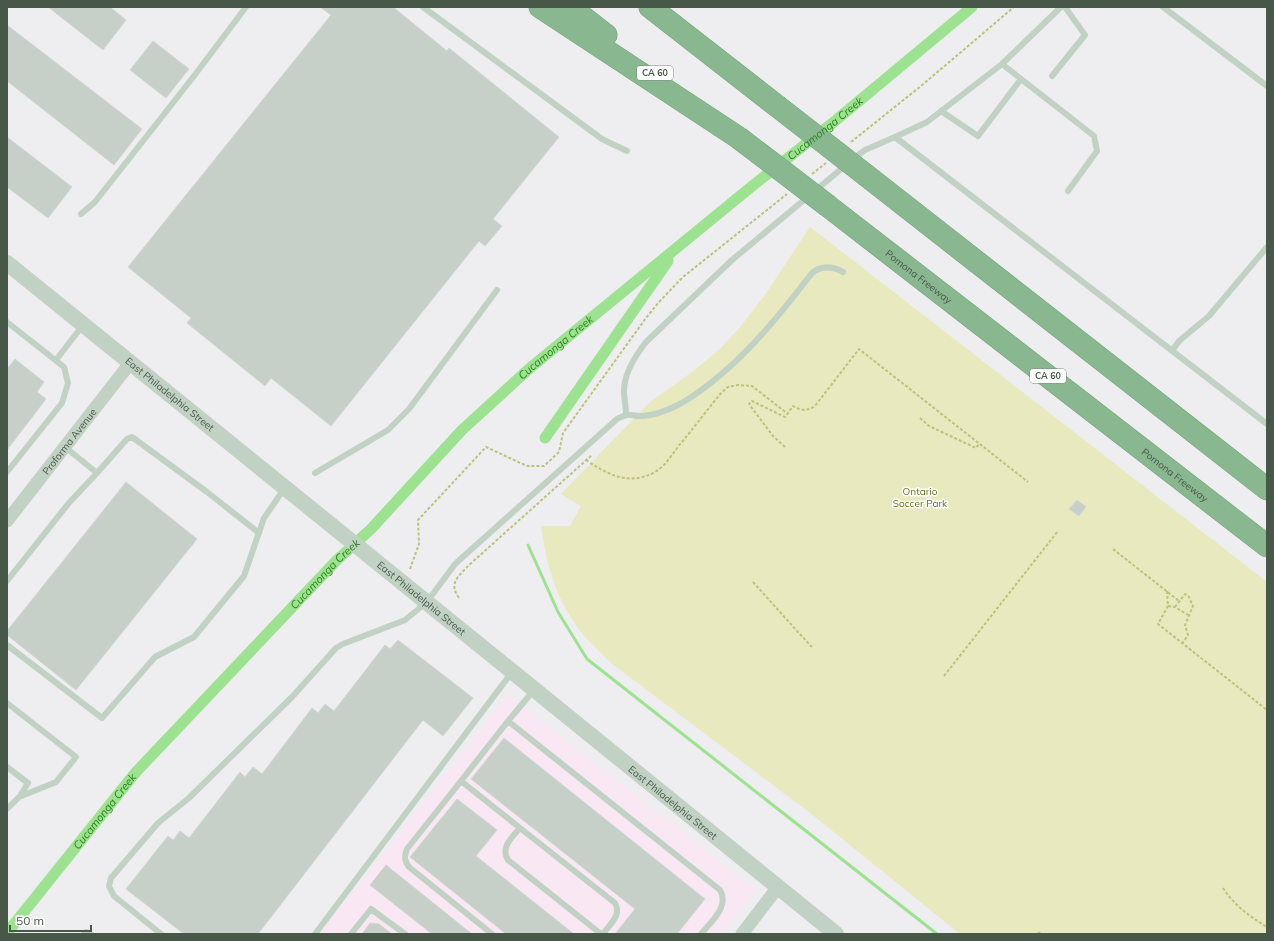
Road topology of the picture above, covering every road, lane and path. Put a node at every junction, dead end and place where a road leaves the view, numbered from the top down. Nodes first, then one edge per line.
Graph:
1 (246, 7) edge
2 (423, 7) edge
3 (540, 7) edge
4 (570, 7) edge
5 (650, 7) edge
6 (669, 7) edge
7 (1061, 7) edge
8 (1065, 7) edge
9 (1162, 7) edge
10 (1002, 64) junction
11 (738, 76) junction
12 (1052, 76) dead end
13 (1021, 79) junction
14 (1267, 86) edge
15 (941, 111) junction
16 (895, 137) junction
17 (739, 138) junction
18 (627, 151) dead end
19 (1068, 191) dead end
20 (82, 214) dead end
21 (1267, 247) edge
22 (7, 263) edge
23 (843, 272) dead end
24 (497, 290) dead end
25 (7, 322) edge
26 (83, 324) junction
27 (1172, 351) junction
28 (56, 360) junction
29 (131, 362) junction
30 (626, 414) junction
31 (788, 414) junction
32 (920, 418) dead end
33 (1267, 424) edge
34 (979, 444) junction
35 (65, 447) junction
36 (785, 447) dead end
37 (592, 455) dead end
38 (586, 460) junction
39 (7, 472) edge
40 (97, 473) junction
41 (315, 473) dead end
42 (1028, 482) dead end
43 (285, 487) junction
44 (1267, 489) edge
45 (7, 521) edge
46 (1058, 531) dead end
47 (259, 533) junction
48 (1267, 546) edge
49 (1113, 549) dead end
50 (7, 581) edge
51 (753, 582) dead end
52 (1167, 591) junction
53 (459, 598) dead end
54 (1179, 601) junction
55 (426, 602) junction
56 (1168, 606) junction
57 (1175, 607) junction
58 (1188, 615) junction
59 (1182, 644) junction
60 (7, 645) edge
61 (812, 646) dead end
62 (512, 672) junction
63 (944, 676) dead end
64 (534, 690) junction
65 (7, 703) edge
66 (1267, 710) edge
67 (508, 721) junction
68 (7, 767) edge
69 (461, 781) junction
70 (20, 796) junction
71 (7, 810) edge
72 (520, 828) junction
73 (778, 887) junction
74 (1223, 888) dead end
75 (1267, 927) edge
76 (1038, 932) dead end
77 (84, 934) edge
78 (91, 934) edge
79 (160, 934) edge
80 (315, 934) edge
81 (351, 934) edge
82 (405, 934) edge
83 (492, 934) edge
84 (602, 934) edge
85 (701, 934) edge
86 (742, 934) edge
87 (836, 934) edge
88 (1041, 934) edge

1 - 20 lane
2 - 18 lane
3 - 17 highway
4 - 17 highway, Pomona Freeway / CA 60
5 - 11 highway
6 - 11 highway
7 - 10 lane
8 - 12 lane
9 - 14 lane
10 - 13 lane
10 - 15 lane
11 - 44 highway, bridge
13 - 15 lane
13 - 19 lane
15 - 16 lane
16 - 27 lane
16 - 30 lane
17 - 48 highway, Pomona Freeway / CA 60, bridge
21 - 27 lane
22 - 26 street, East Philadelphia Street
23 - 30 lane
24 - 41 lane
25 - 28 lane
26 - 28 lane
26 - 29 street, East Philadelphia Street
27 - 33 lane
28 - 39 lane
29 - 35 street, Proforma Avenue
29 - 43 street, East Philadelphia Street
30 - 55 lane
31 - 34 path
31 - 36 path
31 - 38 path
32 - 34 path
34 - 42 path
35 - 40 lane
35 - 45 street, Proforma Avenue
37 - 38 path
38 - 53 path
40 - 47 lane
40 - 50 lane
43 - 47 lane
43 - 55 street, East Philadelphia Street
46 - 63 path
47 - 60 lane
49 - 52 path
51 - 61 path
52 - 54 path
52 - 56 path
54 - 57 path
54 - 58 path
55 - 62 street, East Philadelphia Street
55 - 79 lane
56 - 57 path
56 - 59 path
57 - 58 path
58 - 59 path
59 - 66 path
62 - 64 street, East Philadelphia Street
62 - 80 lane
64 - 67 lane
64 - 73 street, East Philadelphia Street
65 - 70 lane
67 - 69 lane
67 - 85 lane
68 - 70 lane
69 - 72 lane
69 - 83 lane
70 - 71 lane
72 - 84 lane
72 - 84 lane
73 - 86 street
73 - 87 street, East Philadelphia Street
74 - 75 path
76 - 88 path
77 - 78 lane
81 - 82 lane

